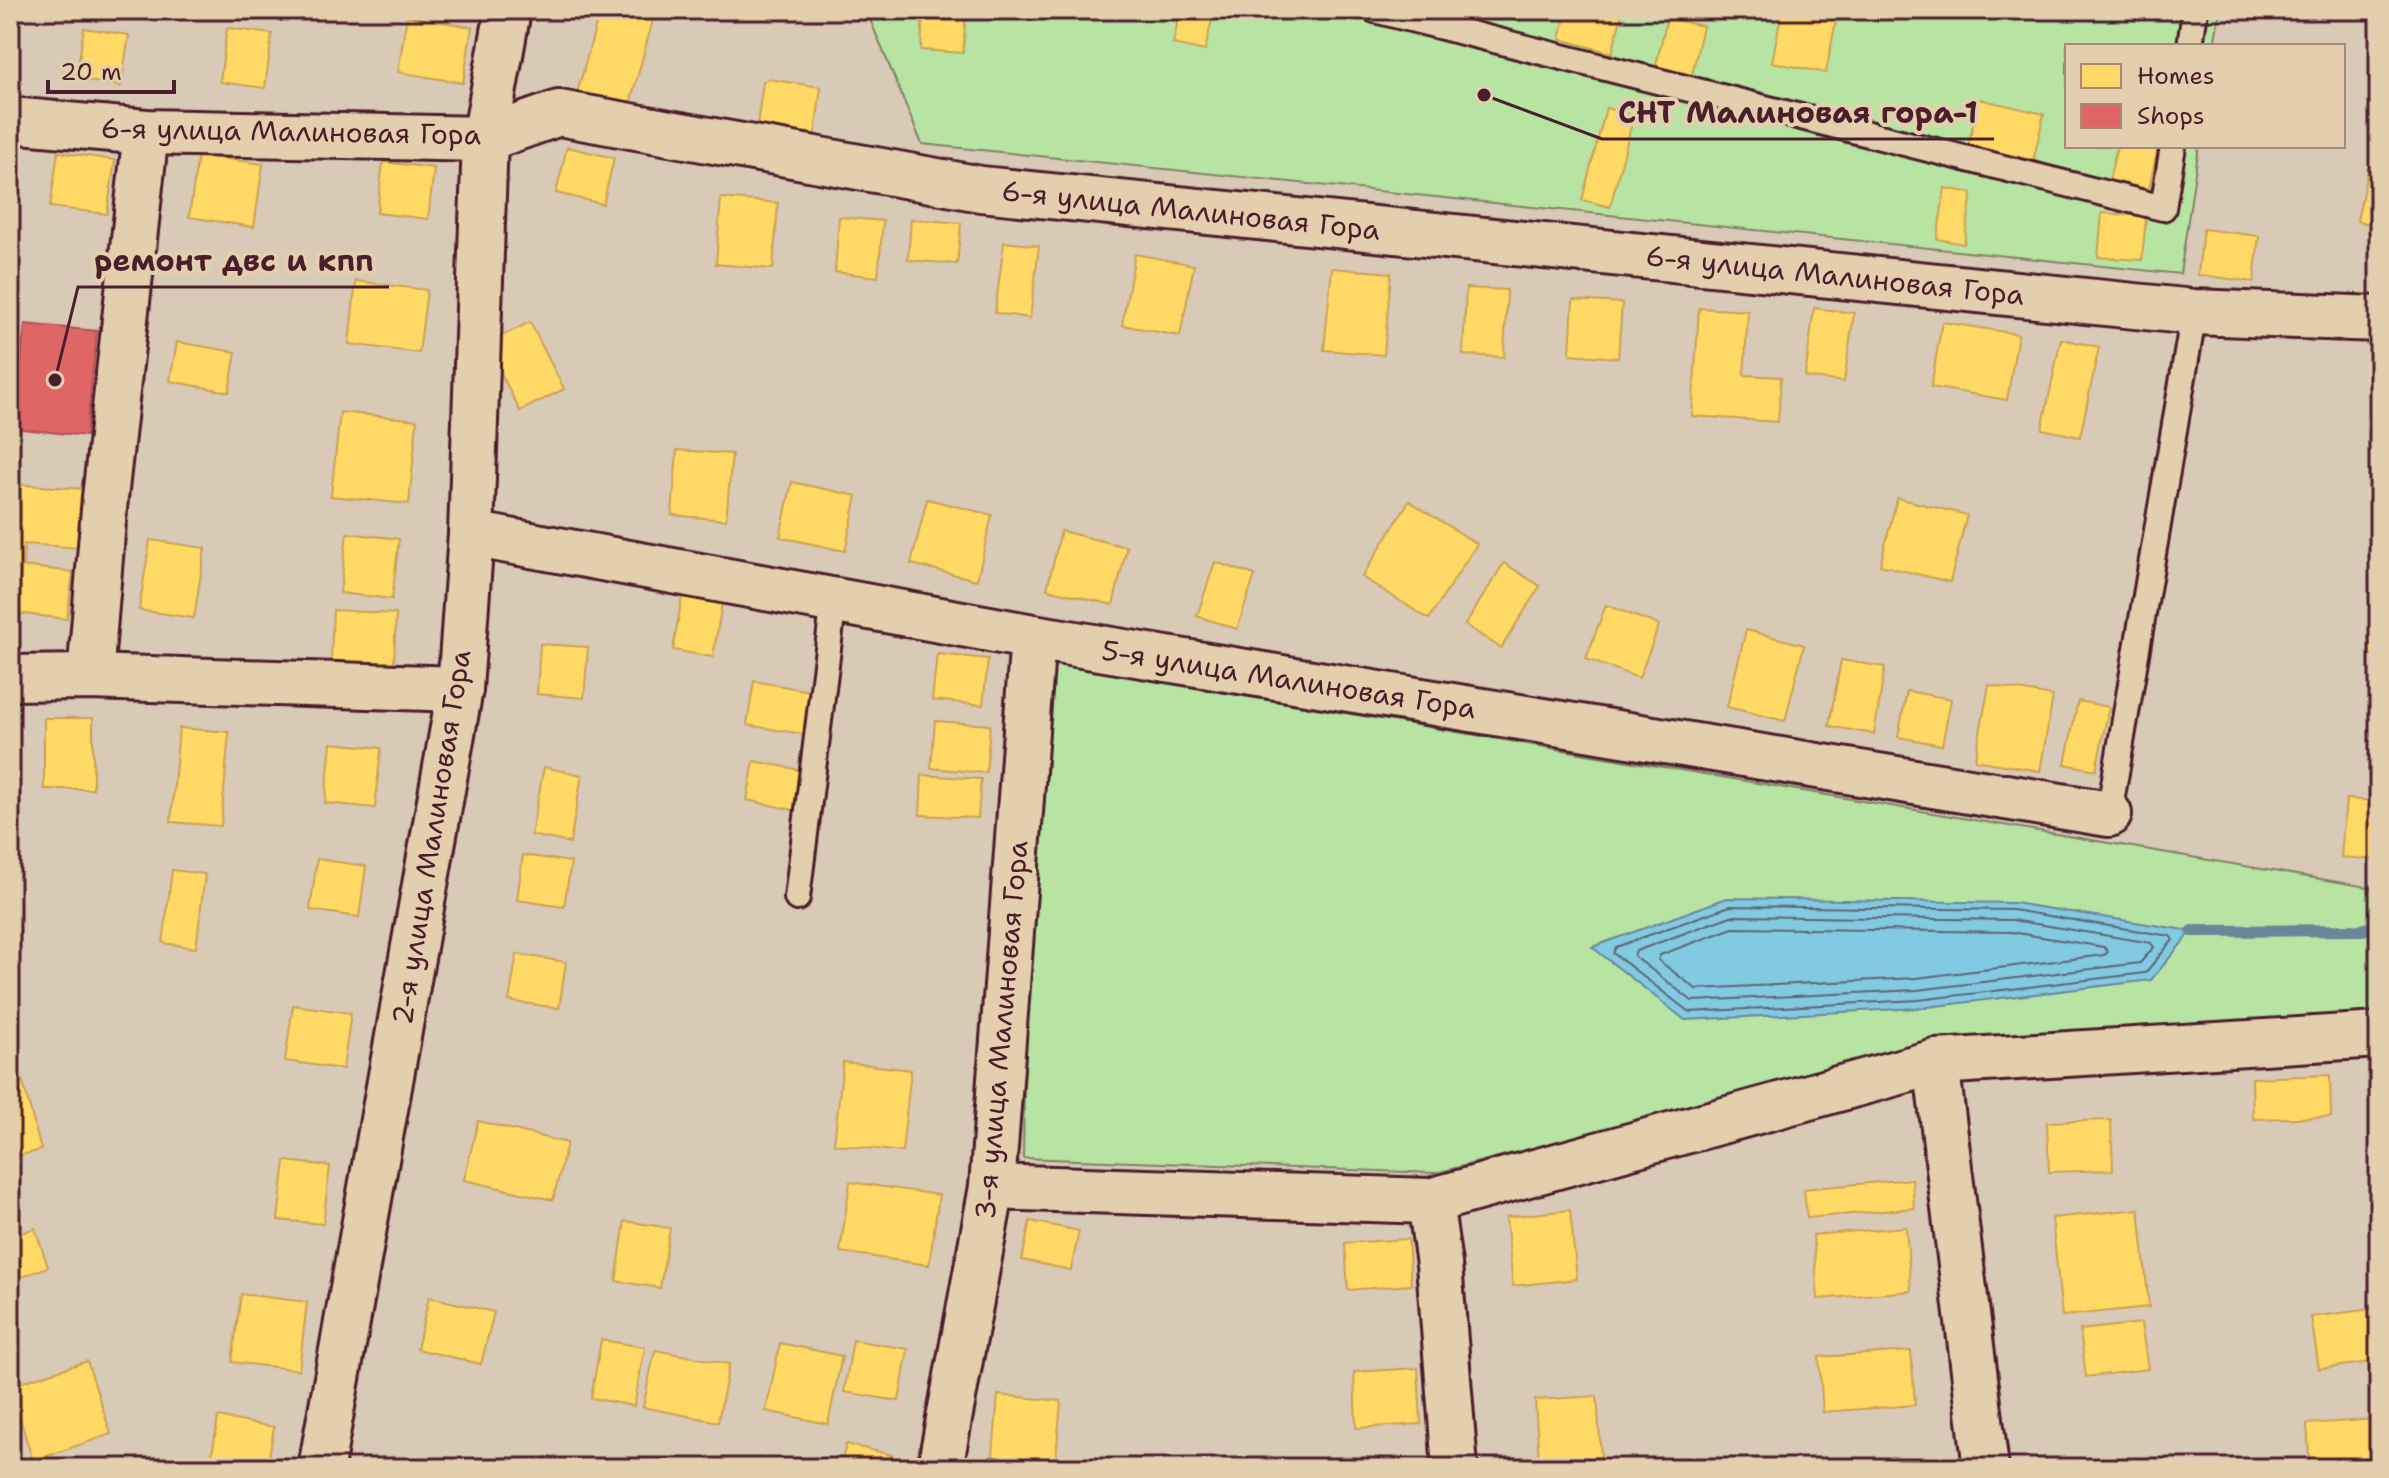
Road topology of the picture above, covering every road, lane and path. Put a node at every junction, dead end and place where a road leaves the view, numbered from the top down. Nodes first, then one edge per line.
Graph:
1 (508, 10) edge
2 (1375, 10) edge
3 (2195, 10) edge
4 (2190, 44) edge
5 (10, 120) edge
6 (146, 132) junction
7 (485, 139) junction
8 (2173, 148) edge
9 (2194, 312) junction
10 (2379, 319) edge
11 (471, 534) junction
12 (834, 600) junction
13 (1033, 637) junction
14 (90, 677) junction
15 (10, 678) edge
16 (460, 689) junction
17 (2109, 814) joint
18 (797, 898) dead end
19 (2379, 1035) edge
20 (1936, 1062) junction
21 (992, 1187) junction
22 (1430, 1201) junction
23 (321, 1468) edge
24 (940, 1468) edge
25 (1455, 1468) edge
26 (1986, 1468) edge

1 - 7 street, 2-я улица Малиновая Гора
2 - 8 lane
3 - 4 lane
5 - 6 street, 6-я улица Малиновая Гора
6 - 7 street, 6-я улица Малиновая Гора
6 - 14 street
7 - 9 street, 6-я улица Малиновая Гора
7 - 11 street, 2-я улица Малиновая Гора
9 - 10 street, 6-я улица Малиновая Гора
9 - 17 lane
11 - 12 street, 5-я улица Малиновая Гора
11 - 16 street, 2-я улица Малиновая Гора
12 - 13 street, 5-я улица Малиновая Гора
12 - 18 lane
13 - 17 street, 5-я улица Малиновая Гора
13 - 21 street, 3-я улица Малиновая Гора
14 - 15 street
14 - 16 street
16 - 23 street, 2-я улица Малиновая Гора
19 - 20 street
20 - 22 street
20 - 26 street
21 - 22 street
21 - 24 street, 3-я улица Малиновая Гора
22 - 25 street

